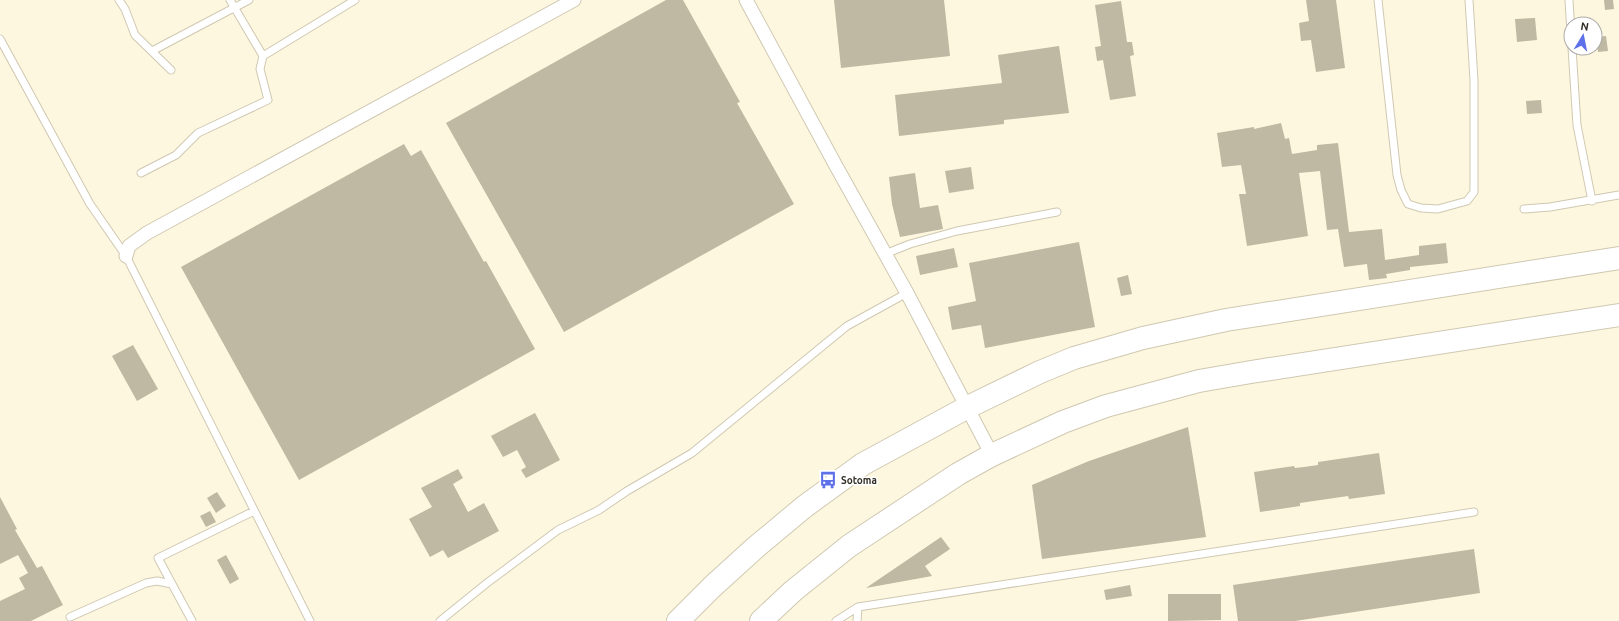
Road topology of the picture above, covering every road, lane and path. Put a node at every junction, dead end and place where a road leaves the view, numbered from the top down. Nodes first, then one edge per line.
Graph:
1 (119, 0) edge
2 (230, 0) edge
3 (249, 0) edge
4 (355, 0) edge
5 (574, 0) edge
6 (746, 0) edge
7 (1378, 0) edge
8 (1469, 0) edge
9 (1569, 0) edge
10 (235, 8) junction
11 (1570, 16) edge
12 (0, 39) edge
13 (152, 50) junction
14 (263, 56) junction
15 (1573, 56) edge
16 (171, 70) dead end
17 (140, 173) dead end
18 (1619, 195) edge
19 (1592, 201) junction
20 (1524, 209) dead end
21 (1057, 212) dead end
22 (885, 254) junction
23 (126, 256) junction
24 (1619, 258) edge
25 (907, 293) junction
26 (1619, 315) edge
27 (966, 408) junction
28 (992, 455) junction
29 (254, 511) junction
30 (1474, 512) dead end
31 (172, 584) junction
32 (858, 607) junction
33 (67, 619) edge
34 (192, 621) edge
35 (310, 621) edge
36 (440, 621) edge
37 (678, 621) edge
38 (761, 621) edge
39 (836, 621) edge
40 (857, 621) edge

1 - 13 lane
2 - 10 lane
3 - 10 lane
4 - 14 lane
5 - 23 street
6 - 22 street
7 - 8 lane
9 - 11 lane
10 - 13 lane
10 - 14 lane
12 - 23 lane
13 - 16 lane
14 - 17 lane
15 - 19 lane
18 - 19 lane
19 - 20 lane
21 - 22 lane
22 - 25 street
23 - 29 lane
24 - 27 highway
25 - 27 street
25 - 36 lane
26 - 28 highway
27 - 28 street
27 - 37 highway
28 - 38 highway
29 - 31 lane
29 - 35 lane
30 - 32 lane
31 - 33 lane
31 - 34 lane
32 - 39 lane
32 - 40 lane

